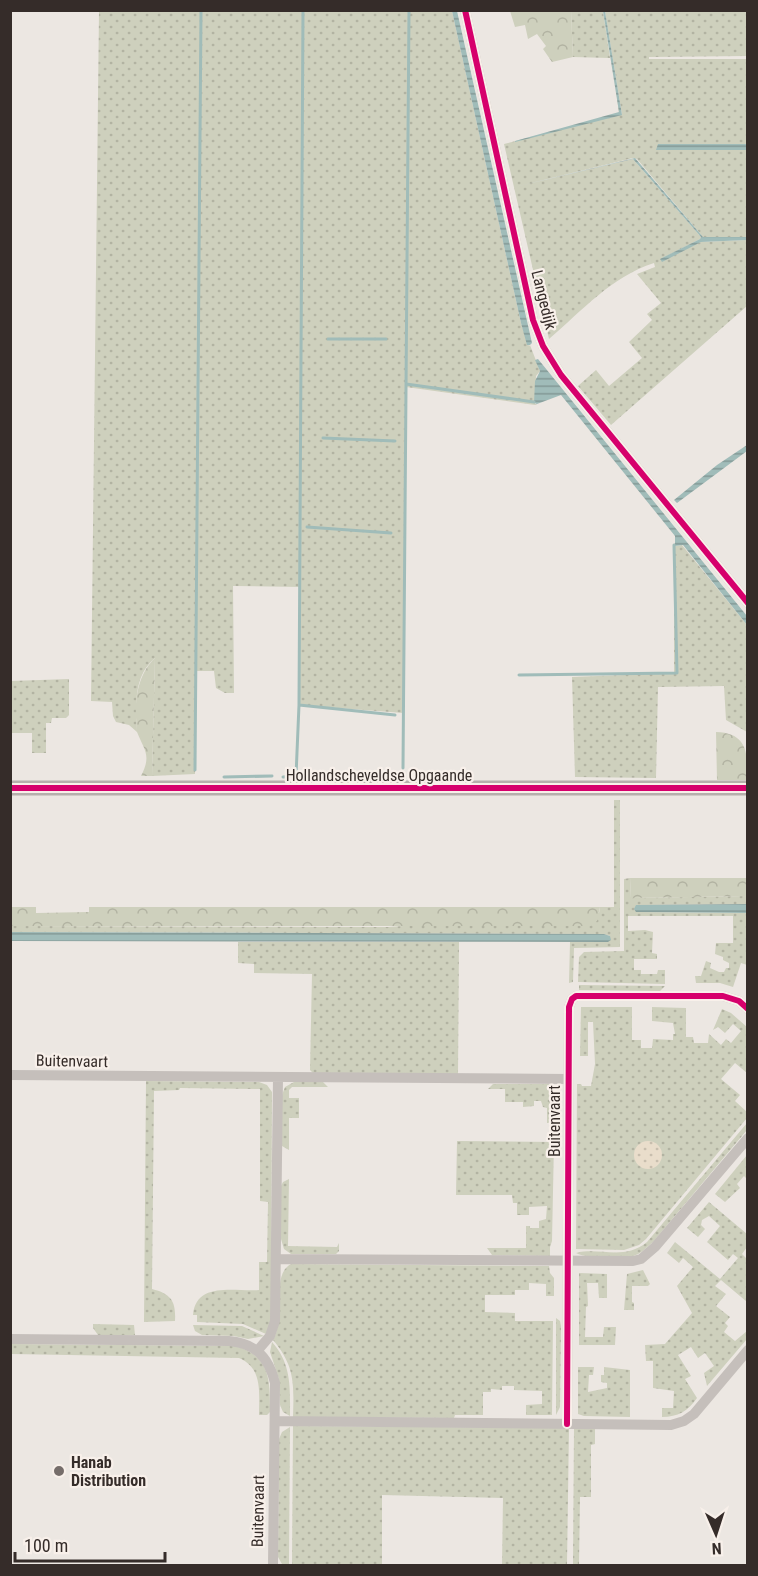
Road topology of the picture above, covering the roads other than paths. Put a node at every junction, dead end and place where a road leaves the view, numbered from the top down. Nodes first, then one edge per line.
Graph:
1 (465, 10) edge
2 (747, 603) edge
3 (10, 788) edge
4 (747, 788) edge
5 (747, 1009) edge
6 (10, 1075) edge
7 (278, 1078) junction
8 (568, 1079) junction
9 (747, 1138) edge
10 (276, 1259) junction
11 (567, 1262) junction
12 (10, 1339) edge
13 (258, 1350) junction
14 (747, 1350) edge
15 (275, 1421) junction
16 (567, 1424) junction
17 (273, 1566) edge

1 - 2 street, Langedijk
3 - 4 street, Hollandscheveldse Opgaande
5 - 8 street, Buitenvaart
6 - 7 street, Buitenvaart
7 - 8 street, Buitenvaart
7 - 10 street
8 - 11 street, Buitenvaart
9 - 11 street
10 - 11 street
10 - 13 street
11 - 16 street, Buitenvaart
12 - 13 street
13 - 15 street, Buitenvaart
14 - 16 street
15 - 16 street
15 - 17 street, Buitenvaart

